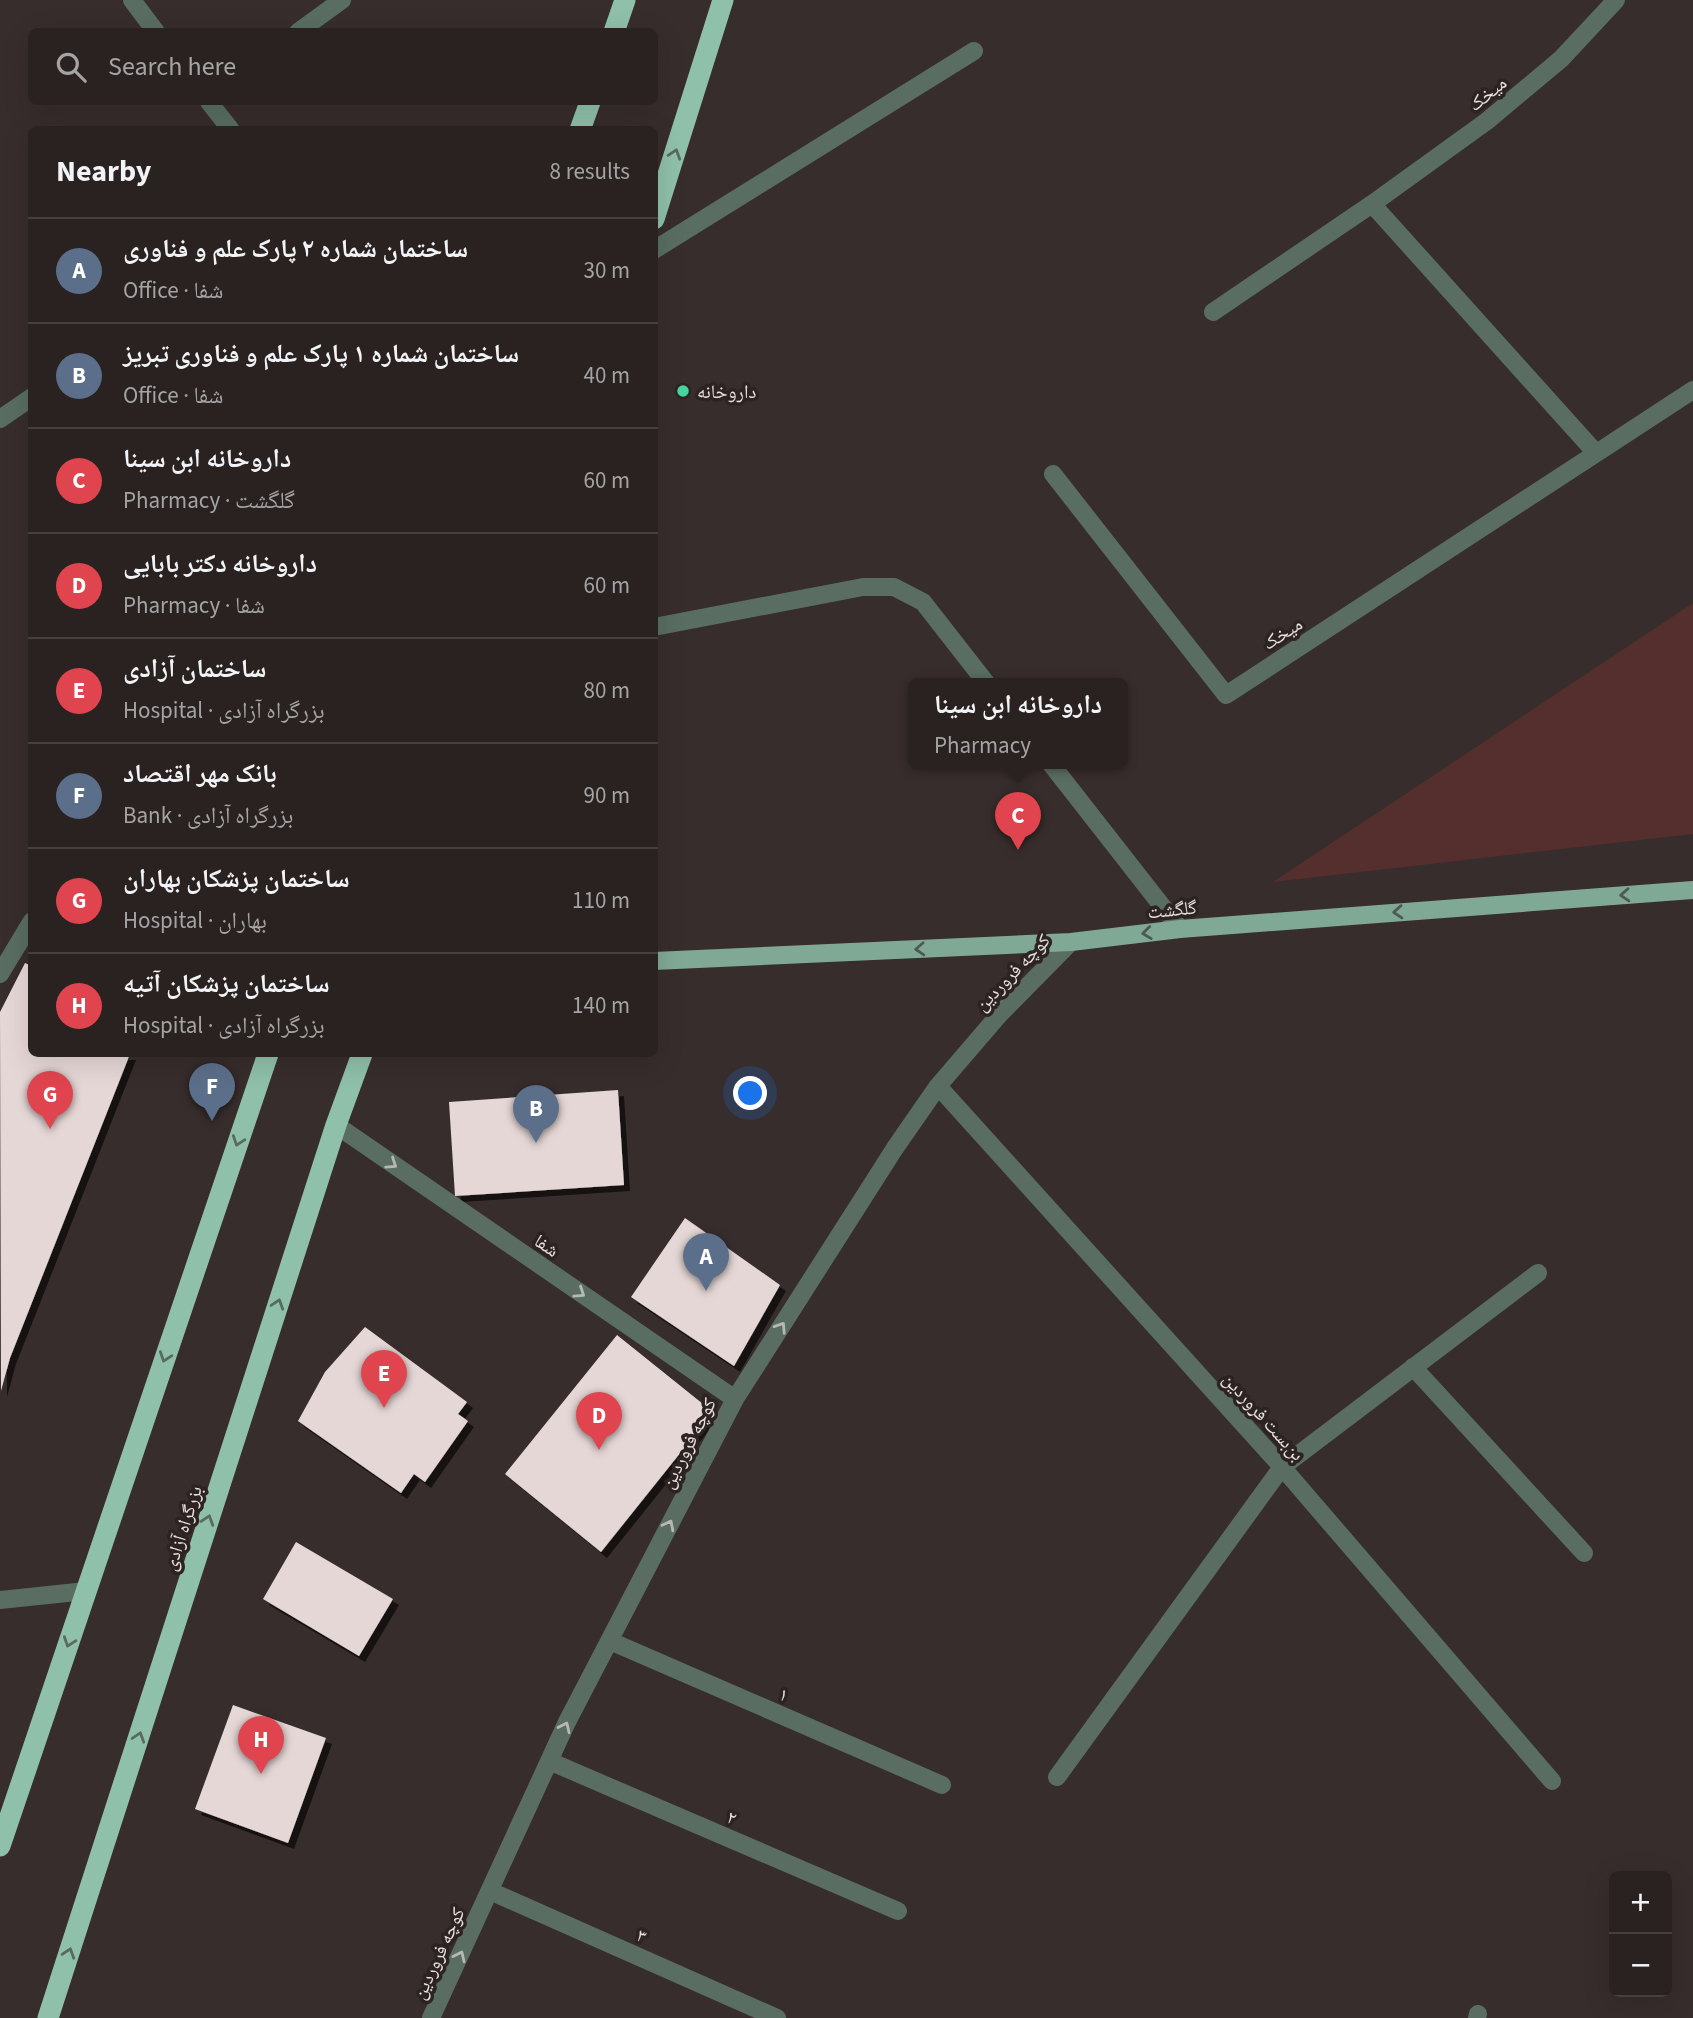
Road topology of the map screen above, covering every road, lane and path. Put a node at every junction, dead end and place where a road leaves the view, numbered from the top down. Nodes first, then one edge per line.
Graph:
1 (131, 0) edge
2 (342, 0) edge
3 (625, 0) edge
4 (723, 0) edge
5 (1616, 0) edge
6 (153, 28) edge
7 (304, 28) edge
8 (615, 28) edge
9 (974, 51) dead end
10 (211, 105) edge
11 (589, 105) edge
12 (228, 126) edge
13 (581, 126) edge
14 (1373, 204) junction
15 (658, 206) edge
16 (658, 248) edge
17 (1213, 312) dead end
18 (1693, 390) edge
19 (28, 400) edge
20 (0, 419) edge
21 (1596, 453) junction
22 (1053, 474) dead end
23 (658, 626) edge
24 (982, 678) edge
25 (1055, 769) edge
26 (1693, 890) edge
27 (28, 928) edge
28 (1180, 929) junction
29 (1070, 942) junction
30 (658, 961) edge
31 (0, 974) edge
32 (267, 1057) edge
33 (361, 1057) edge
34 (938, 1086) junction
35 (336, 1125) junction
36 (1538, 1273) dead end
37 (1413, 1367) junction
38 (734, 1398) junction
39 (1282, 1467) junction
40 (1584, 1553) dead end
41 (86, 1591) junction
42 (0, 1600) edge
43 (610, 1641) junction
44 (550, 1761) junction
45 (1058, 1777) dead end
46 (1552, 1781) dead end
47 (942, 1785) dead end
48 (5, 1817) edge
49 (0, 1846) edge
50 (490, 1891) junction
51 (898, 1911) dead end
52 (48, 2018) edge
53 (431, 2018) edge
54 (778, 2018) edge

1 - 6 street
2 - 7 street
3 - 8 highway
15 -> 4 highway
5 - 14 street, میخک
9 - 16 street
10 - 12 street
11 - 13 highway
14 - 17 street, میخک
14 - 21 street
18 - 21 street, میخک
19 - 20 street
21 - 22 street, میخک
23 - 24 street
25 - 28 street
26 -> 28 main road, گلگشت
27 - 31 street
28 -> 29 main road, گلگشت
29 -> 30 main road, گلگشت
29 - 34 street, کوچه فروردین
32 -> 41 highway
33 - 35 highway, بزرگراه آزادی
38 -> 34 street, کوچه فروردین
34 - 39 street, بن‌بست فروردین
35 -> 38 street, شفا
52 -> 35 highway, بزرگراه آزادی
36 - 37 street
37 - 39 street
37 - 40 street
43 -> 38 street, کوچه فروردین
39 - 45 street
39 - 46 street, بن‌بست فروردین
41 - 42 street
41 -> 48 highway
44 -> 43 street, کوچه فروردین
43 - 47 street, ۱
44 - 50 street, کوچه فروردین
44 - 51 street, ۲
48 - 49 highway
53 -> 50 street, کوچه فروردین
50 - 54 street, ۳

